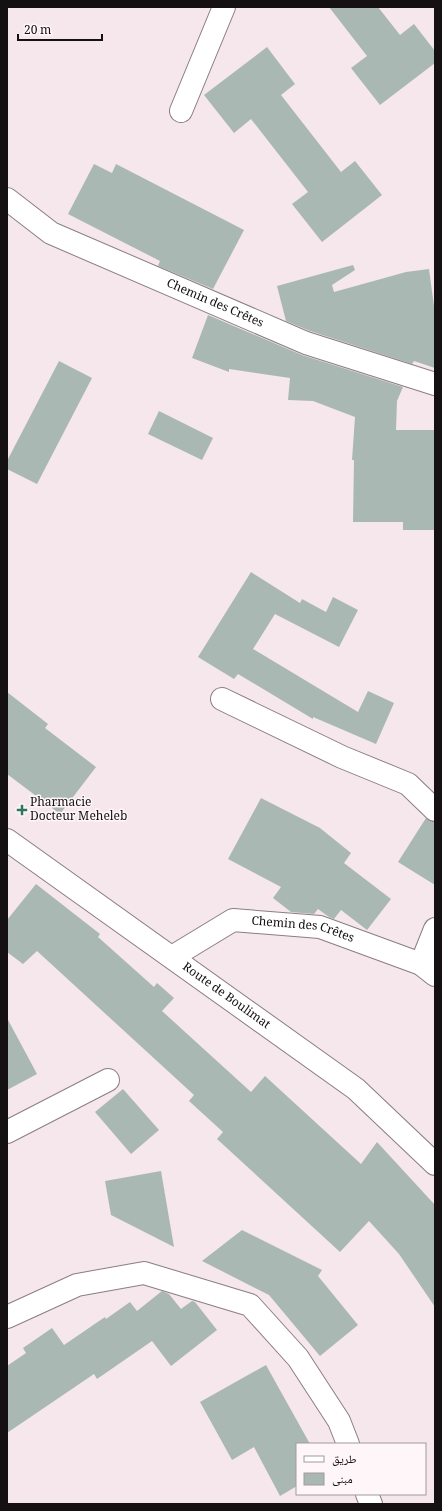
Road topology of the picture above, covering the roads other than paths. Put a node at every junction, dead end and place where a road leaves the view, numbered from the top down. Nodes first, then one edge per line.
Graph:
1 (224, 7) edge
2 (181, 111) dead end
3 (7, 199) edge
4 (435, 384) edge
5 (222, 699) dead end
6 (435, 810) edge
7 (7, 840) edge
8 (435, 929) edge
9 (172, 957) junction
10 (428, 970) edge
11 (108, 1080) dead end
12 (7, 1132) edge
13 (435, 1164) edge
14 (7, 1317) edge
15 (348, 1443) edge

1 - 2 street
3 - 4 street, Chemin des Crêtes
5 - 6 street
7 - 9 street, Route de Boulimat
8 - 10 street
9 - 10 street, Chemin des Crêtes
9 - 13 street, Route de Boulimat
11 - 12 street
14 - 15 street

